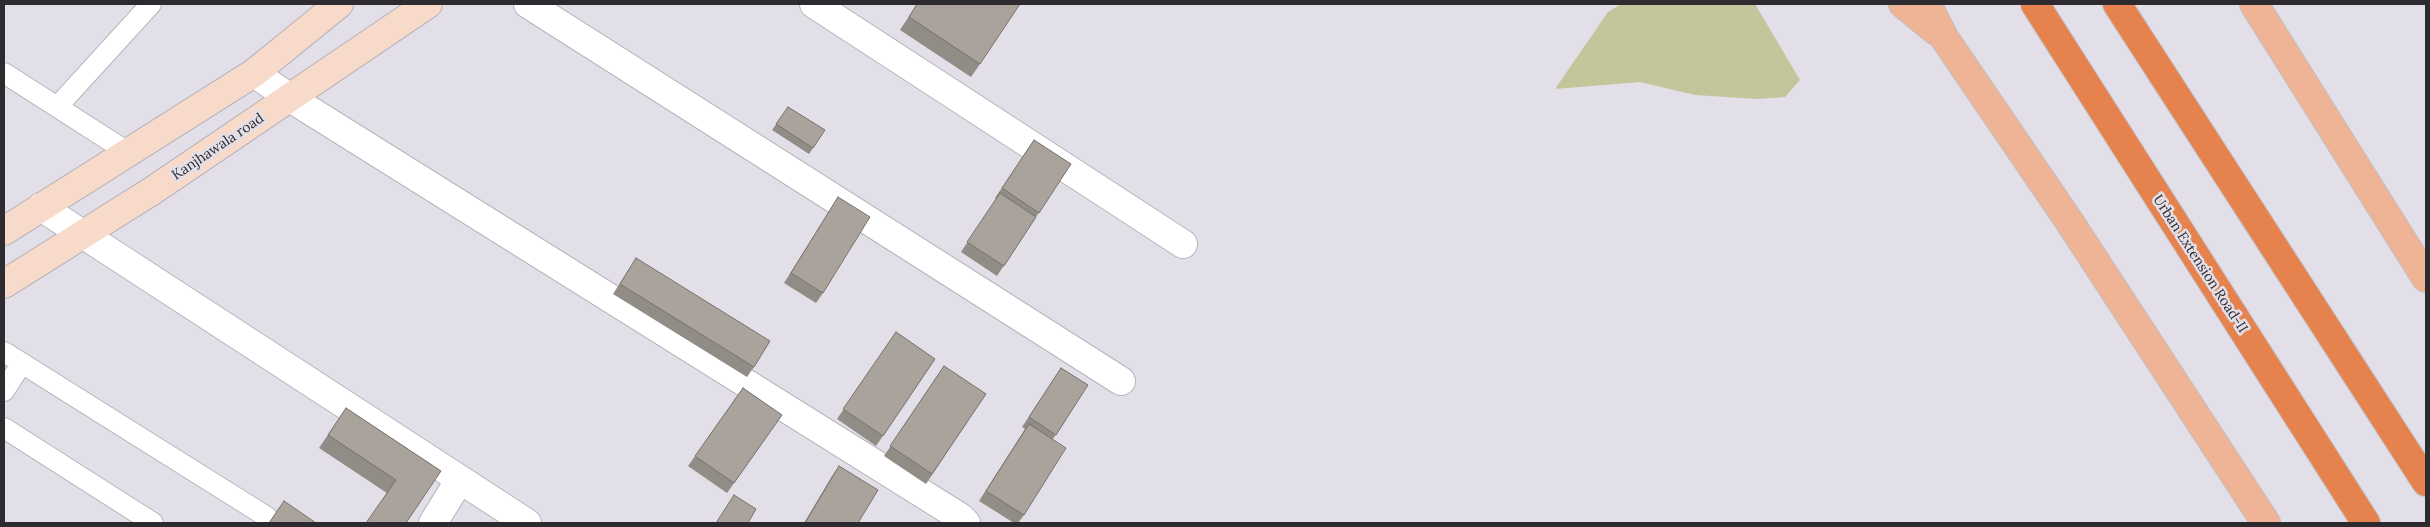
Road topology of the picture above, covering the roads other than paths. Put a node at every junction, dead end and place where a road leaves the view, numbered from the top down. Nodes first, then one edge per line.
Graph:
1 (151, 4) edge
2 (339, 4) edge
3 (428, 4) edge
4 (528, 4) edge
5 (814, 4) edge
6 (1903, 4) edge
7 (1927, 4) edge
8 (2034, 4) edge
9 (2117, 4) edge
10 (2254, 4) edge
11 (1945, 39) junction
12 (4, 73) edge
13 (254, 73) junction
14 (290, 98) junction
15 (57, 107) junction
16 (129, 153) junction
17 (40, 207) junction
18 (4, 231) edge
19 (82, 234) junction
20 (1183, 244) dead end
21 (2426, 278) edge
22 (4, 284) edge
23 (4, 352) edge
24 (22, 363) junction
25 (1121, 381) dead end
26 (4, 391) edge
27 (4, 428) edge
28 (459, 481) junction
29 (2426, 482) edge
30 (267, 517) dead end
31 (152, 523) edge
32 (433, 523) edge
33 (527, 523) edge
34 (966, 523) edge
35 (2266, 523) edge
36 (2366, 523) edge

1 - 15 lane
2 - 13 main road
3 - 14 main road, Kanjhawala road
4 - 25 street
5 - 20 street
6 - 11 main road
7 - 11 main road
8 - 36 highway, Urban Extension Road-II
9 - 29 highway
10 - 21 main road
11 - 35 main road
12 - 15 lane
13 - 14 street
13 - 16 main road
14 - 19 main road, Kanjhawala road
14 - 34 street
15 - 16 lane
16 - 17 main road
17 - 18 main road
17 - 19 street
19 - 22 main road, Kanjhawala road
19 - 28 street
23 - 24 lane
24 - 26 lane
24 - 30 lane
27 - 31 lane
28 - 32 street
28 - 33 street

